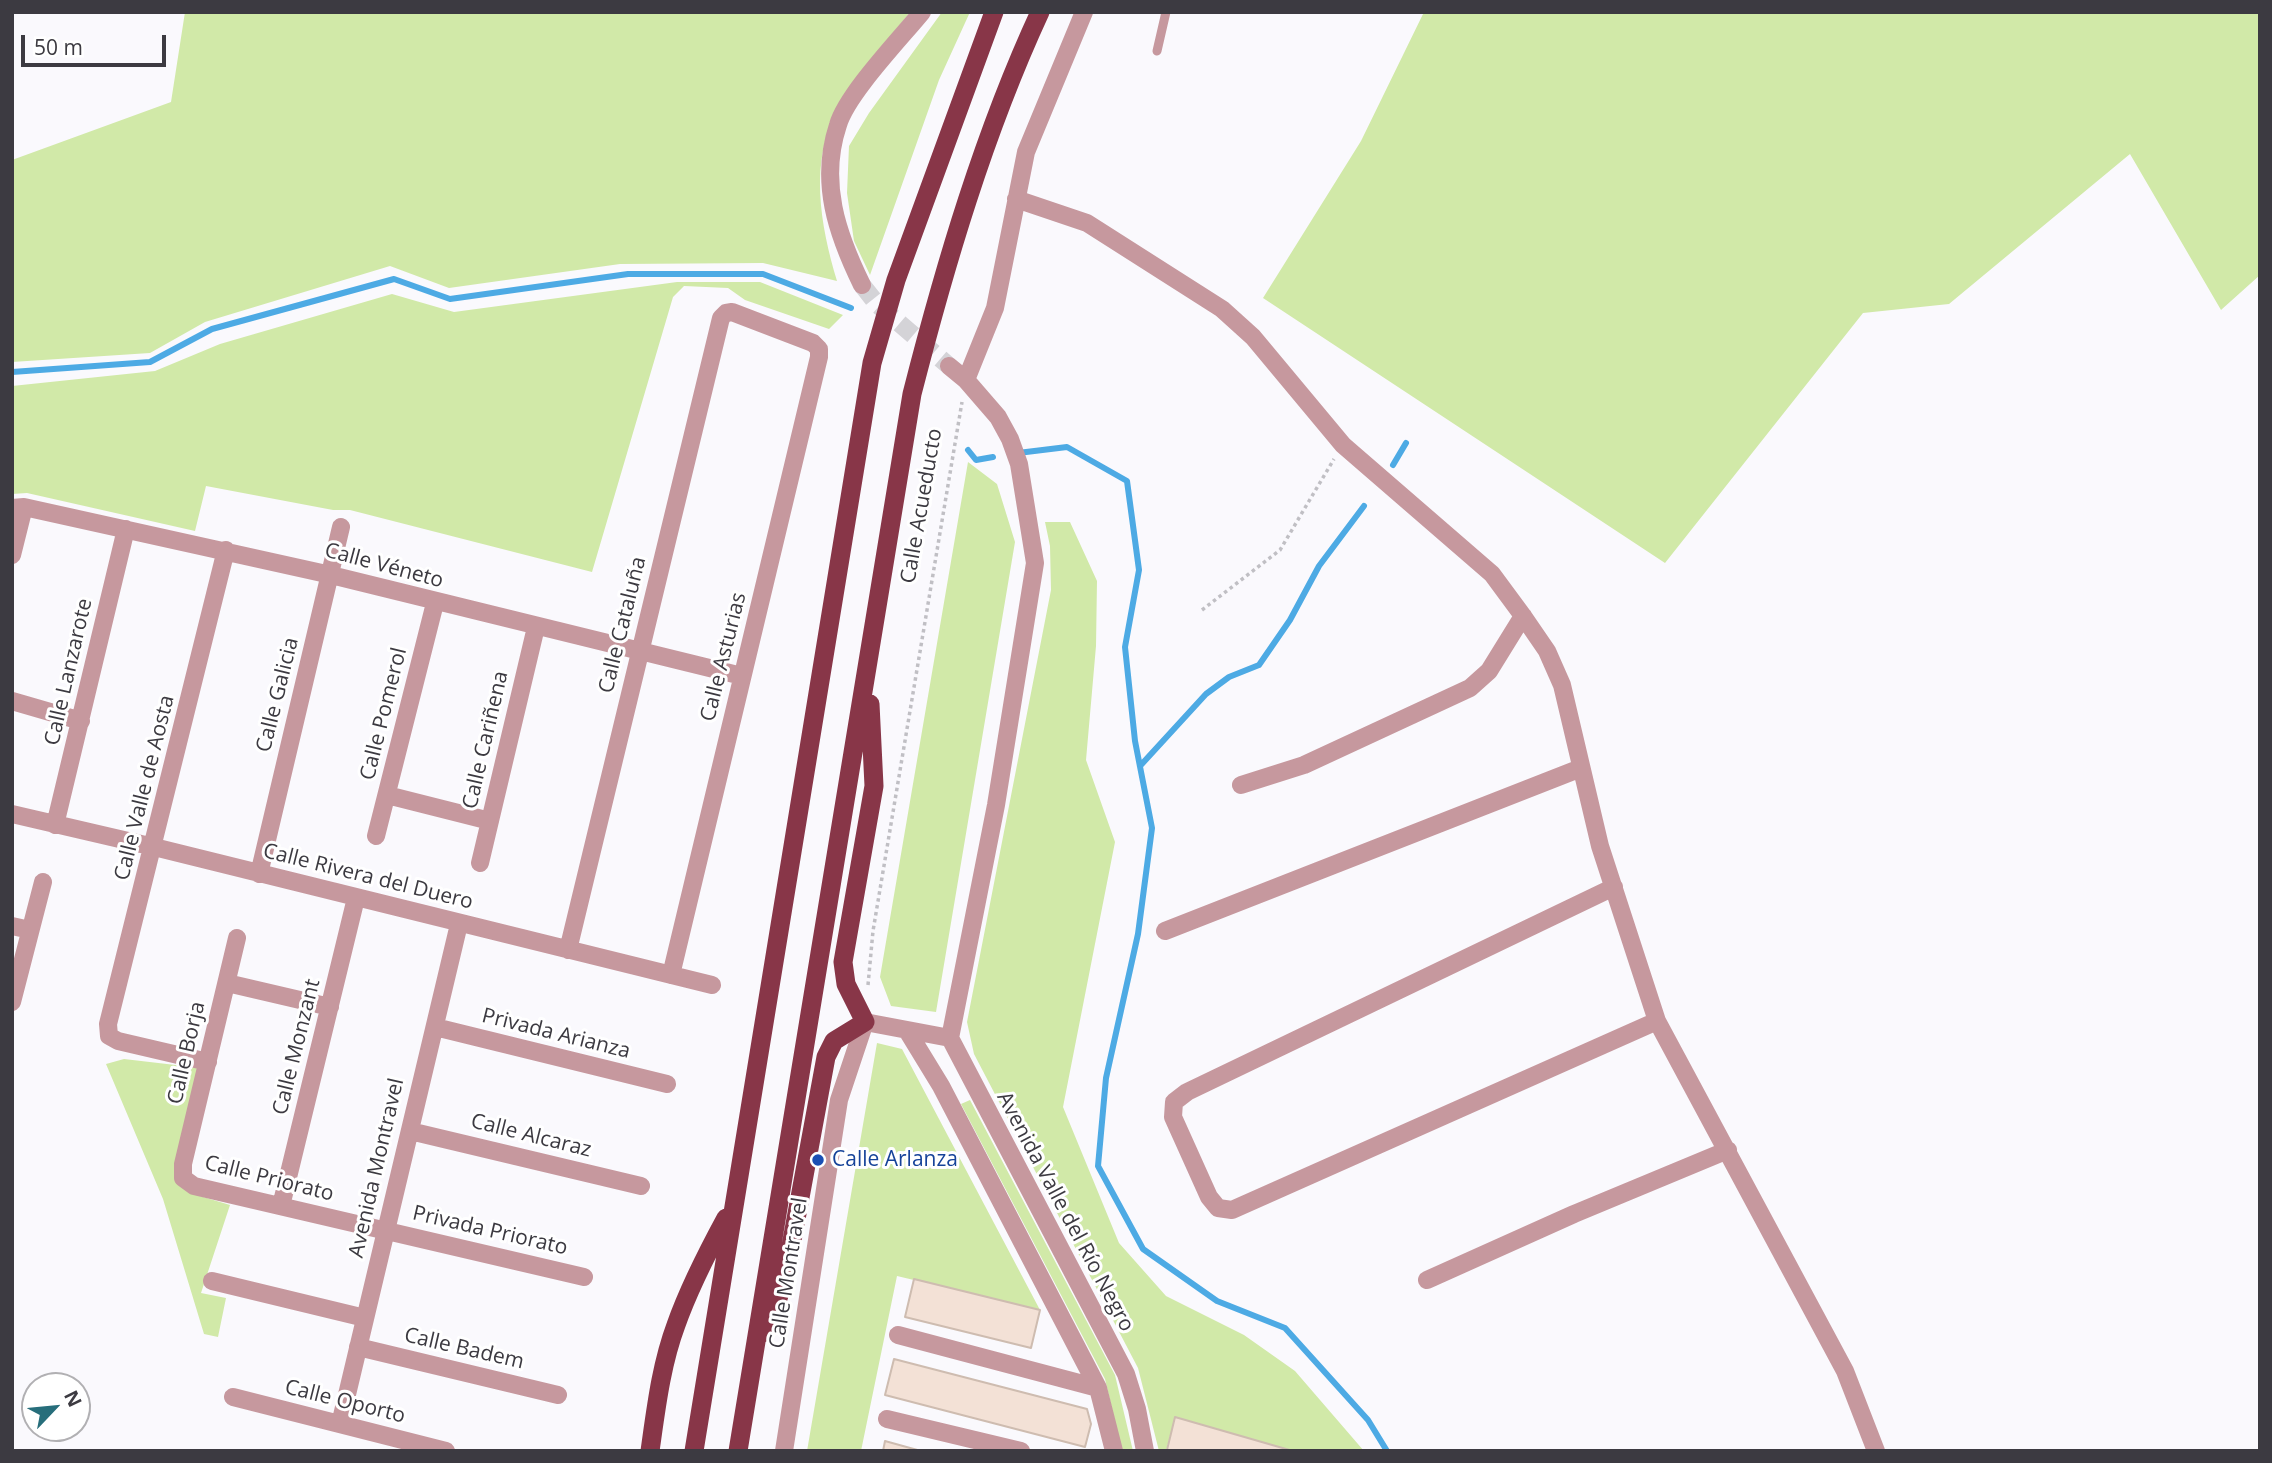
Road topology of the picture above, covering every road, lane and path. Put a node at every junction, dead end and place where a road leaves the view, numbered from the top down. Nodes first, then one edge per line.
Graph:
1 (922, 12) edge
2 (994, 12) edge
3 (1040, 12) edge
4 (1084, 12) edge
5 (1166, 12) edge
6 (1157, 51) dead end
7 (1016, 199) junction
8 (862, 285) tunnel mouth
9 (819, 349) joint
10 (949, 366) tunnel mouth
11 (966, 380) junction
12 (1343, 446) junction
13 (18, 508) edge
14 (341, 527) dead end
15 (126, 529) junction
16 (226, 551) junction
17 (12, 555) edge
18 (331, 575) junction
19 (435, 603) junction
20 (1202, 610) dead end
21 (1524, 616) junction
22 (536, 627) junction
23 (640, 652) junction
24 (868, 666) junction
25 (742, 676) junction
26 (12, 701) edge
27 (81, 721) junction
28 (1581, 768) junction
29 (1241, 785) dead end
30 (387, 795) junction
31 (12, 814) edge
32 (490, 821) junction
33 (55, 825) junction
34 (376, 836) dead end
35 (155, 846) junction
36 (480, 863) dead end
37 (258, 874) junction
38 (43, 882) dead end
39 (1614, 887) junction
40 (356, 898) junction
41 (459, 923) junction
42 (12, 926) edge
43 (30, 930) junction
44 (1166, 931) dead end
45 (237, 938) dead end
46 (568, 950) junction
47 (671, 975) junction
48 (227, 984) junction
49 (712, 985) dead end
50 (12, 1002) edge
51 (330, 1007) junction
52 (1657, 1021) junction
53 (865, 1022) junction
54 (435, 1027) junction
55 (908, 1032) junction
56 (950, 1038) junction
57 (208, 1062) junction
58 (967, 1075) junction
59 (667, 1084) dead end
60 (941, 1086) junction
61 (410, 1131) junction
62 (1728, 1150) junction
63 (183, 1178) joint
64 (641, 1186) dead end
65 (733, 1205) junction
66 (281, 1206) junction
67 (386, 1231) junction
68 (584, 1277) dead end
69 (1427, 1280) dead end
70 (212, 1281) dead end
71 (365, 1318) junction
72 (898, 1335) dead end
73 (358, 1347) junction
74 (753, 1347) junction
75 (1098, 1388) junction
76 (558, 1395) dead end
77 (233, 1397) dead end
78 (887, 1419) dead end
79 (340, 1424) junction
80 (446, 1451) edge
81 (650, 1451) edge
82 (694, 1451) edge
83 (738, 1451) edge
84 (784, 1451) edge
85 (1021, 1451) edge
86 (1114, 1451) edge
87 (1145, 1451) edge
88 (1876, 1451) edge

1 - 8 street
2 - 65 highway
3 - 24 highway
4 - 7 street
5 - 6 lane
7 - 11 street
7 - 12 street
9 - 23 street, Calle Cataluña
9 - 25 street, Calle Asturias
10 - 11 street
11 - 53 path, Calle Acueducto
11 - 56 street
12 - 20 path
12 - 21 street
13 - 15 street, Calle Véneto
13 - 17 street
14 - 18 street, Calle Galicia
15 - 16 street, Calle Véneto
15 - 27 street, Calle Lanzarote
16 - 18 street, Calle Véneto
16 - 35 street, Calle Valle de Aosta
18 - 19 street, Calle Véneto
18 - 37 street, Calle Galicia
19 - 22 street, Calle Véneto
19 - 30 street, Calle Pomerol
21 - 28 street
21 - 29 street
22 - 23 street, Calle Véneto
22 - 32 street, Calle Cariñena
23 - 25 street, Calle Véneto
23 - 46 street, Calle Cataluña
24 - 53 highway
24 - 74 highway
25 - 47 street, Calle Asturias
26 - 27 street
27 - 33 street, Calle Lanzarote
28 - 39 street
28 - 44 street
30 - 32 street
30 - 34 street, Calle Pomerol
31 - 33 street, Calle Rivera del Duero
32 - 36 street, Calle Cariñena
33 - 35 street, Calle Rivera del Duero
35 - 37 street, Calle Rivera del Duero
35 - 57 street, Calle Valle de Aosta
37 - 40 street, Calle Rivera del Duero
38 - 43 street
39 - 52 street
39 - 52 street
40 - 41 street, Calle Rivera del Duero
40 - 51 street, Calle Monzant
41 - 46 street, Calle Rivera del Duero
41 - 54 street, Avenida Montravel
42 - 43 street
43 - 50 street
45 - 48 street, Calle Borja
46 - 47 street, Calle Rivera del Duero
47 - 49 street, Calle Rivera del Duero
48 - 51 street
48 - 57 street, Calle Borja
51 - 66 street, Calle Monzant
52 - 62 street
53 - 55 street
53 - 74 highway
53 - 84 street, Calle Montravel
54 - 59 street, Privada Arianza
54 - 61 street, Avenida Montravel
55 - 56 street
55 - 60 street
56 - 58 street, Avenida Valle del Río Negro
57 - 63 street, Calle Borja
58 - 60 street
58 - 87 street, Avenida Valle del Río Negro
60 - 75 street
61 - 64 street, Calle Alcaraz
61 - 67 street, Avenida Montravel
62 - 69 street
62 - 88 street
63 - 66 street, Calle Priorato
65 - 81 highway
65 - 82 highway
66 - 67 street, Calle Priorato
67 - 68 street, Privada Priorato
67 - 71 street, Avenida Montravel
70 - 71 street
71 - 73 street, Avenida Montravel
72 - 75 street
73 - 76 street, Calle Badem
73 - 79 street, Avenida Montravel
74 - 83 highway
75 - 86 street
77 - 79 street, Calle Oporto
78 - 85 street
79 - 80 street, Calle Oporto

